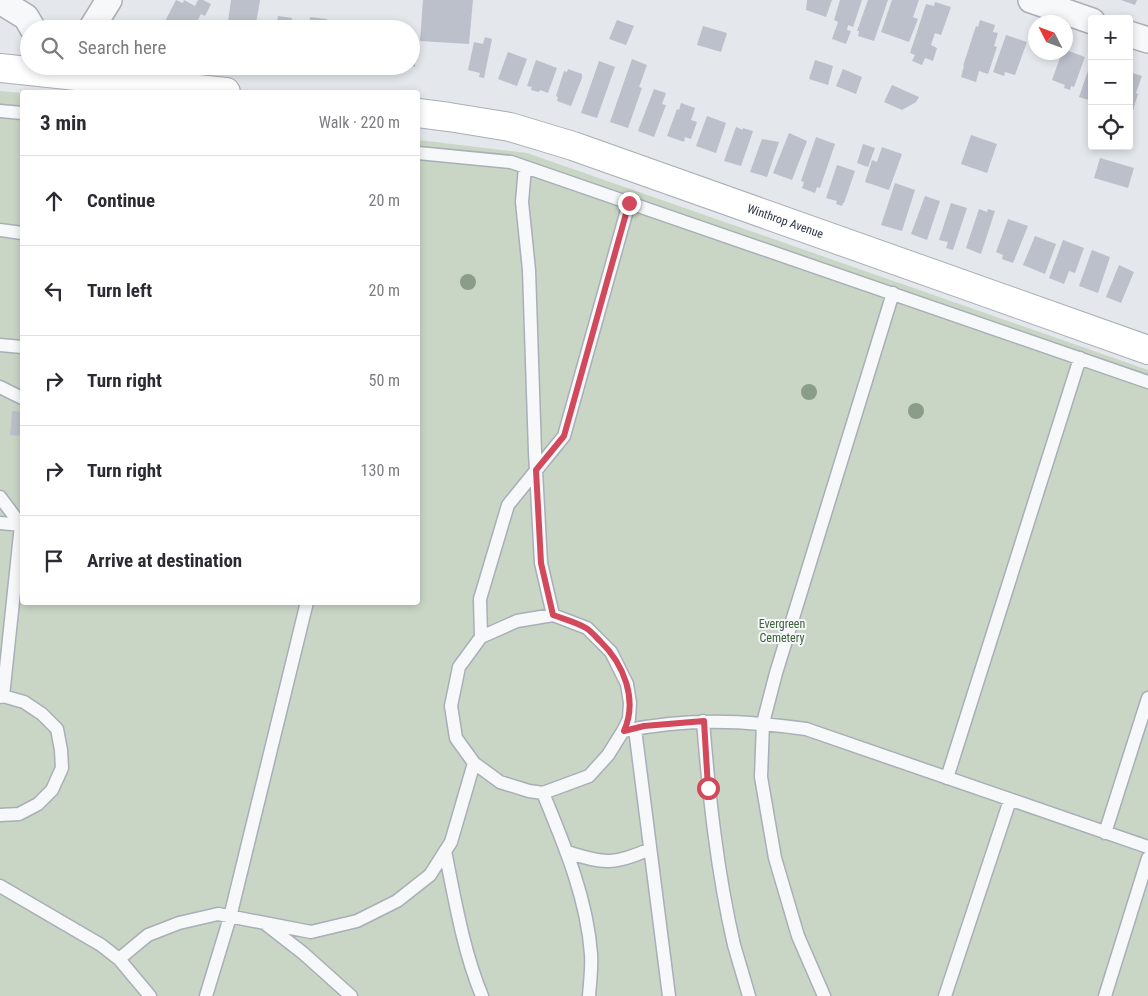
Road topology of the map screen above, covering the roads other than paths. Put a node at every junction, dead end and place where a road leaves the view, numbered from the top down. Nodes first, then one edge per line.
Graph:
1 (109, 0) edge
2 (1031, 0) edge
3 (0, 1) edge
4 (28, 20) edge
5 (97, 20) edge
6 (1088, 20) edge
7 (1133, 35) edge
8 (1148, 40) edge
9 (0, 68) edge
10 (20, 68) edge
11 (106, 75) edge
12 (212, 90) edge
13 (0, 111) edge
14 (20, 113) edge
15 (420, 113) edge
16 (420, 153) edge
17 (525, 167) junction
18 (629, 203) junction
19 (0, 230) edge
20 (20, 233) edge
21 (893, 293) junction
22 (0, 345) edge
23 (20, 347) edge
24 (1148, 350) edge
25 (1080, 358) junction
26 (1148, 382) edge
27 (0, 387) edge
28 (20, 397) edge
29 (536, 470) junction
30 (0, 497) edge
31 (20, 522) edge
32 (0, 523) edge
33 (20, 525) edge
34 (20, 542) edge
35 (306, 605) edge
36 (553, 615) junction
37 (481, 637) junction
38 (2, 696) edge
39 (1148, 698) edge
40 (704, 721) junction
41 (763, 723) junction
42 (630, 730) junction
43 (474, 763) junction
44 (947, 778) junction
45 (543, 793) junction
46 (1010, 800) junction
47 (0, 815) edge
48 (1106, 833) junction
49 (1148, 847) edge
50 (650, 849) junction
51 (446, 851) junction
52 (567, 852) junction
53 (1148, 858) edge
54 (0, 886) edge
55 (230, 917) junction
56 (265, 924) junction
57 (119, 959) junction
58 (150, 996) edge
59 (206, 996) edge
60 (351, 996) edge
61 (482, 996) edge
62 (589, 996) edge
63 (668, 996) edge
64 (749, 996) edge
65 (824, 996) edge
66 (945, 996) edge
67 (1105, 996) edge

1 - 5 street
2 - 6 street
3 - 4 street
7 - 8 street
9 - 10 main road
11 - 12 main road
13 - 14 lane
15 - 24 main road, Winthrop Avenue
16 - 17 lane
17 - 18 lane
17 - 29 lane
18 - 21 lane
18 - 29 lane
19 - 20 lane
21 - 25 lane
21 - 41 lane
22 - 23 lane
25 - 26 lane
25 - 44 lane
27 - 28 lane
29 - 36 lane
29 - 37 lane
30 - 31 lane
32 - 33 lane
34 - 38 lane
35 - 55 lane
36 - 37 lane
36 - 42 lane
37 - 43 lane
38 - 47 lane
39 - 48 lane
40 - 41 lane
40 - 42 lane
40 - 64 lane
41 - 44 lane
41 - 65 lane
42 - 45 lane
42 - 50 lane
43 - 45 lane
43 - 51 lane
44 - 46 lane
45 - 52 lane
46 - 48 lane
46 - 66 lane
48 - 49 lane
50 - 52 lane
50 - 63 lane
51 - 56 lane
51 - 61 lane
52 - 62 lane
53 - 67 lane
54 - 57 lane
55 - 56 lane
55 - 57 lane
55 - 59 lane
56 - 60 lane
57 - 58 lane

